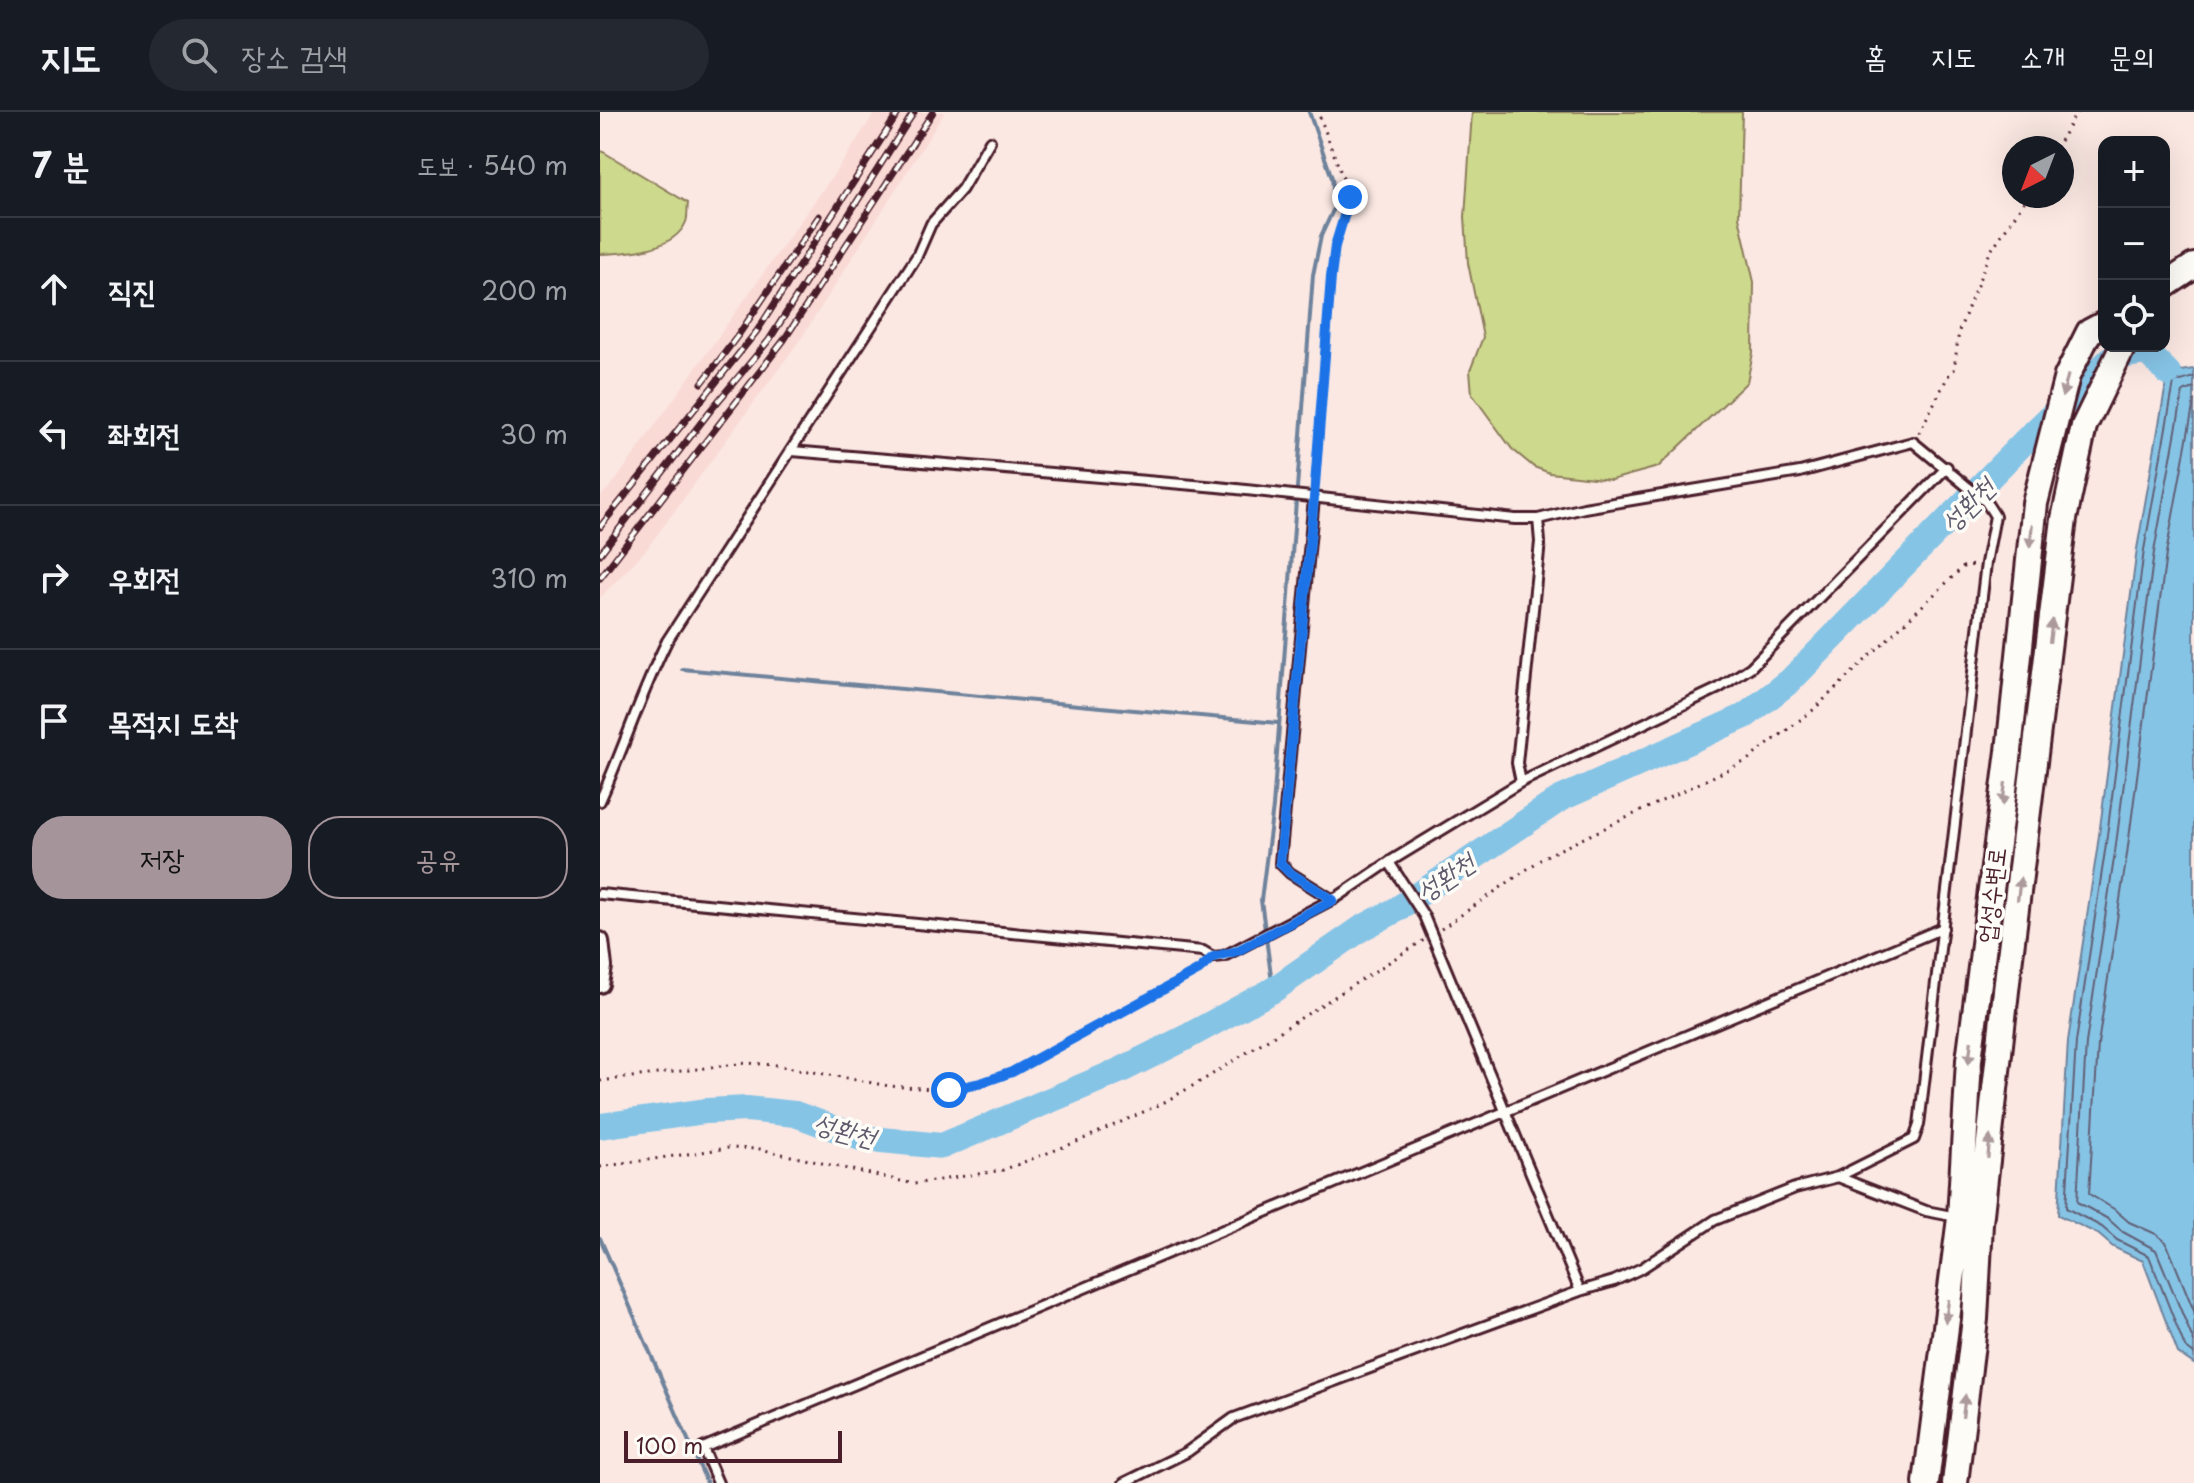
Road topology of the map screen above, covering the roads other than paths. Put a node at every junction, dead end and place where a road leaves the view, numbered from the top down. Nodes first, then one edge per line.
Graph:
1 (990, 141) dead end
2 (2194, 266) edge
3 (2170, 282) edge
4 (2098, 327) edge
5 (2120, 352) edge
6 (792, 451) junction
7 (1947, 467) junction
8 (1310, 497) junction
9 (1538, 519) junction
10 (1521, 782) junction
11 (600, 801) edge
12 (1389, 862) junction
13 (600, 894) edge
14 (1333, 900) junction
15 (1943, 928) junction
16 (600, 941) edge
17 (600, 984) edge
18 (1506, 1110) junction
19 (1838, 1177) junction
20 (1970, 1220) junction
21 (1580, 1291) junction
22 (718, 1483) edge
23 (1124, 1483) edge
24 (1926, 1483) edge
25 (1955, 1483) edge

1 - 6 lane
2 - 3 main road
4 -> 20 main road, 업성수변로
20 -> 5 main road, 업성수변로
6 - 8 lane
6 - 11 lane
7 - 9 lane
7 - 10 lane
7 - 15 lane
8 - 9 lane
8 - 14 lane
9 - 10 lane
10 - 12 lane
12 - 14 lane
12 - 18 lane
13 - 14 lane
15 - 18 lane
15 - 19 lane
16 - 17 street
18 - 21 lane
18 - 22 lane
19 - 20 lane
19 - 21 lane
20 -> 24 main road, 업성수변로
25 -> 20 main road, 업성수변로
21 - 23 lane

